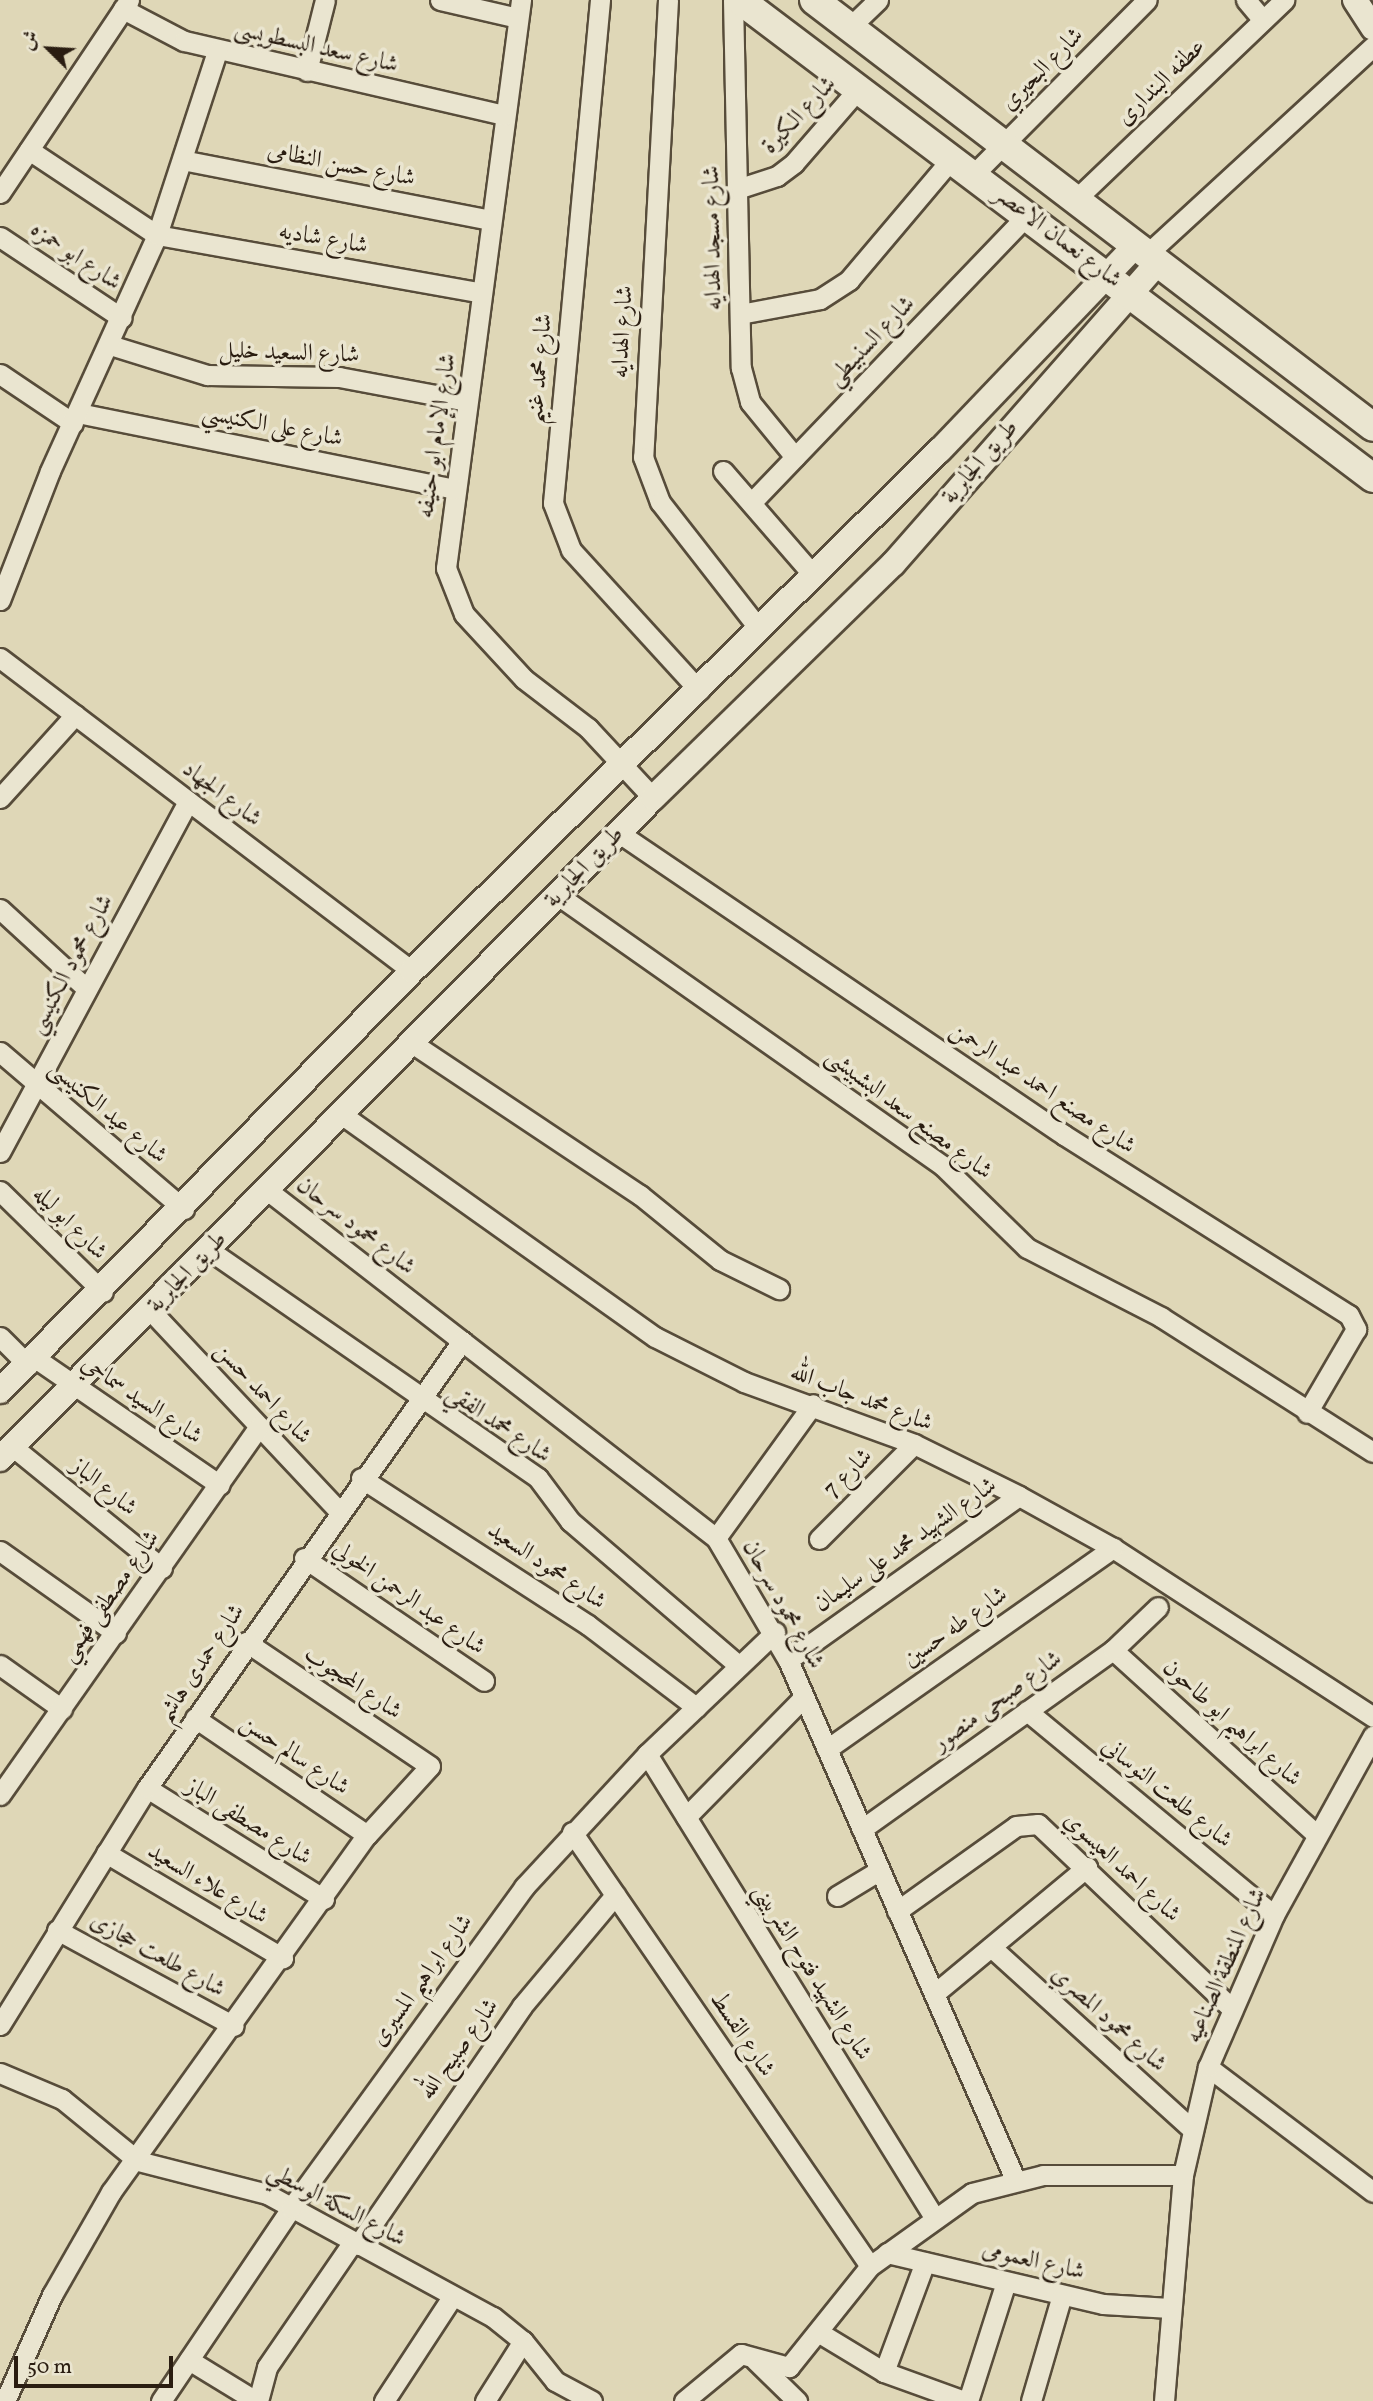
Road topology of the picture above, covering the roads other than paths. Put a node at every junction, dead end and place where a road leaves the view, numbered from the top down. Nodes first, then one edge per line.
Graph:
1 (325, 0) edge
2 (440, 0) edge
3 (600, 0) edge
4 (668, 0) edge
5 (733, 0) edge
6 (740, 0) edge
7 (814, 0) edge
8 (878, 0) edge
9 (1147, 0) edge
10 (1246, 0) edge
11 (1284, 0) edge
12 (1355, 0) edge
13 (126, 4) edge
14 (519, 9) edge
15 (1263, 20) junction
16 (850, 27) junction
17 (1373, 28) edge
18 (1373, 46) edge
19 (217, 51) junction
20 (307, 71) junction
21 (859, 88) junction
22 (946, 102) junction
23 (505, 115) junction
24 (920, 133) junction
25 (1002, 146) junction
26 (29, 150) junction
27 (182, 160) junction
28 (964, 166) junction
29 (737, 188) junction
30 (0, 192) edge
31 (1074, 201) junction
32 (1027, 215) junction
33 (491, 220) junction
34 (157, 235) junction
35 (0, 237) edge
36 (1145, 256) junction
37 (1107, 275) junction
38 (481, 293) junction
39 (1129, 293) junction
40 (740, 314) junction
41 (122, 318) junction
42 (110, 345) junction
43 (0, 374) edge
44 (467, 401) junction
45 (76, 418) junction
46 (1373, 426) edge
47 (795, 457) junction
48 (723, 471) dead end
49 (1373, 478) edge
50 (455, 489) junction
51 (751, 503) junction
52 (814, 576) junction
53 (0, 600) edge
54 (760, 630) junction
55 (0, 659) edge
56 (699, 690) junction
57 (75, 715) junction
58 (623, 764) junction
59 (0, 798) edge
60 (653, 798) junction
61 (188, 801) junction
62 (619, 833) junction
63 (559, 896) junction
64 (0, 909) edge
65 (412, 971) junction
66 (87, 989) junction
67 (412, 1043) junction
68 (0, 1052) edge
69 (36, 1086) junction
70 (341, 1114) junction
71 (0, 1153) edge
72 (267, 1190) junction
73 (0, 1191) edge
74 (184, 1209) junction
75 (209, 1250) junction
76 (779, 1289) dead end
77 (103, 1292) junction
78 (151, 1311) junction
79 (0, 1337) edge
80 (462, 1341) junction
81 (32, 1361) junction
82 (74, 1386) junction
83 (0, 1391) edge
84 (418, 1401) junction
85 (813, 1404) junction
86 (1307, 1413) junction
87 (259, 1427) junction
88 (914, 1444) junction
89 (1373, 1452) edge
90 (7, 1453) edge
91 (361, 1478) junction
92 (220, 1485) junction
93 (1019, 1496) junction
94 (338, 1510) junction
95 (716, 1538) junction
96 (820, 1539) dead end
97 (1113, 1548) junction
98 (0, 1550) edge
99 (304, 1558) junction
100 (162, 1568) junction
101 (1158, 1607) dead end
102 (775, 1632) junction
103 (116, 1633) junction
104 (246, 1642) junction
105 (1113, 1650) junction
106 (788, 1660) junction
107 (0, 1665) edge
108 (738, 1665) junction
109 (484, 1681) dead end
110 (804, 1697) junction
111 (696, 1707) junction
112 (62, 1709) junction
113 (1027, 1711) junction
114 (1373, 1717) edge
115 (194, 1718) junction
116 (1373, 1736) edge
117 (827, 1749) junction
118 (647, 1754) junction
119 (3, 1786) edge
120 (147, 1788) junction
121 (686, 1817) junction
122 (862, 1829) junction
123 (572, 1832) junction
124 (367, 1835) junction
125 (1317, 1835) junction
126 (106, 1853) junction
127 (1087, 1867) junction
128 (880, 1870) junction
129 (615, 1895) junction
130 (837, 1896) dead end
131 (324, 1899) junction
132 (897, 1910) junction
133 (1274, 1915) junction
134 (57, 1930) junction
135 (991, 1947) junction
136 (283, 1958) junction
137 (934, 1994) junction
138 (1230, 2007) junction
139 (0, 2025) edge
140 (234, 2026) junction
141 (1209, 2067) junction
142 (0, 2073) edge
143 (1192, 2129) junction
144 (138, 2161) junction
145 (1183, 2175) junction
146 (1015, 2179) junction
147 (1373, 2192) edge
148 (291, 2208) junction
149 (934, 2217) junction
150 (356, 2244) junction
151 (887, 2253) junction
152 (925, 2262) junction
153 (870, 2266) junction
154 (1006, 2281) junction
155 (1062, 2295) junction
156 (452, 2297) junction
157 (1170, 2308) junction
158 (818, 2332) junction
159 (523, 2341) junction
160 (753, 2356) junction
161 (189, 2360) junction
162 (884, 2372) junction
163 (5, 2401) edge
164 (161, 2401) edge
165 (257, 2401) edge
166 (384, 2401) edge
167 (485, 2401) edge
168 (592, 2401) edge
169 (685, 2401) edge
170 (797, 2401) edge
171 (966, 2401) edge
172 (1031, 2401) edge
173 (1164, 2401) edge

1 - 20 street
2 - 14 street
3 - 56 street, شارع محمد غنيم
4 - 54 street, شارع الهدايه
5 - 29 street, شارع مسجد الهدايه
6 - 21 main road, شارع نعمان الاعصر
7 - 16 main road, شارع نعمان الاعصر
8 - 16 street
9 - 25 street, شارع البحيري
10 - 15 street
11 - 15 street, عطفه البندارى
12 - 17 street
13 - 19 street, شارع سعد البسطويسى
13 - 26 street
14 - 23 street, شارع الإمام ابو حنيفه
15 - 31 street, عطفه البندارى
16 - 22 main road, شارع نعمان الاعصر
18 - 36 street
19 - 20 street, شارع سعد البسطويسى
19 - 27 street
20 - 23 street, شارع سعد البسطويسى
21 - 24 main road, شارع نعمان الاعصر
21 - 29 street, شارع الكيرة
22 - 24 main road
22 - 25 main road, شارع نعمان الاعصر
23 - 33 street, شارع الإمام ابو حنيفه
24 - 28 main road, شارع نعمان الاعصر
25 - 28 street, شارع البحيري
25 - 31 main road, شارع نعمان الاعصر
26 - 30 street
26 - 34 street
27 - 33 street, شارع حسن النظامى
27 - 34 street
28 - 32 main road, شارع نعمان الاعصر
28 - 40 street, شارع البحيري
29 - 40 street, شارع مسجد الهدايه
31 - 36 main road, شارع نعمان الاعصر
32 - 37 main road, شارع نعمان الاعصر
32 - 47 street, شارع السنبيطي
33 - 38 street, شارع الإمام ابو حنيفه
34 - 38 street, شارع شاديه
34 - 41 street
35 - 41 street, شارع ابو حمزه
36 - 37 street, طريق الجابرية
36 - 39 street, طريق الجابرية
36 - 46 main road, شارع نعمان الاعصر
37 - 39 main road, شارع نعمان الاعصر
37 - 52 street, طريق الجابرية
38 - 44 street, شارع الإمام ابو حنيفه
39 - 49 main road, شارع نعمان الاعصر
39 - 60 street, طريق الجابرية
40 - 47 street, شارع مسجد الهدايه
41 - 42 street
42 - 44 street, شارع السعيد خليل
42 - 45 street
43 - 45 street
44 - 50 street, شارع الإمام ابو حنيفه
45 - 50 street, شارع على الكنيسي
45 - 53 street
47 - 51 street, شارع السنبيطي
48 - 51 street
50 - 58 street, شارع الإمام ابو حنيفه
51 - 52 street
52 - 54 street, طريق الجابرية
54 - 56 street, طريق الجابرية
55 - 57 street, شارع الجهاد
56 - 58 street, طريق الجابرية
57 - 59 street
57 - 61 street, شارع الجهاد
58 - 60 street, شارع الإمام ابو حنيفه
58 - 65 street, طريق الجابرية
60 - 62 street, طريق الجابرية
61 - 65 street, شارع الجهاد
61 - 66 street, شارع محمود الكنيسي
62 - 63 street, طريق الجابرية
62 - 86 street, شارع مصنع احمد عبد الرحمن
63 - 67 street, طريق الجابرية
63 - 86 street, شارع مصنع سعد البشبيشى
64 - 66 street
65 - 74 street, طريق الجابرية
66 - 69 street, شارع محمود الكنيسي
67 - 70 street, طريق الجابرية
67 - 76 street
68 - 69 street, شارع عيد الكنيسى
69 - 71 street, شارع محمود الكنيسي
69 - 74 street, شارع عيد الكنيسى
70 - 72 street, طريق الجابرية
70 - 85 street, شارع محمد جاب الله
72 - 75 street, طريق الجابرية
72 - 80 street, شارع محمود سرحان
73 - 77 street, شارع ابو ليله
74 - 77 street, طريق الجابرية
75 - 78 street, طريق الجابرية
75 - 84 street, شارع محمد الفقي
77 - 81 street, طريق الجابرية
78 - 82 street, طريق الجابرية
78 - 87 street, شارع احمد حسن
79 - 81 street, شارع السيد سماحي
80 - 84 street, شارع حمدى هاشم
80 - 95 street, شارع محمود سرحان
81 - 82 street, شارع السيد سماحي
81 - 83 street, طريق الجابرية
82 - 90 street, طريق الجابرية
82 - 92 street, شارع السيد سماحي
84 - 91 street, شارع حمدى هاشم
84 - 108 street, شارع محمد الفقي
85 - 88 street, شارع محمد جاب الله
85 - 95 street
86 - 89 street, شارع مصنع سعد البشبيشى
87 - 92 street, شارع مصطفى فهمي
87 - 94 street, شارع احمد حسن
88 - 93 street, شارع محمد جاب الله
88 - 96 street, شارع 7
90 - 100 street, شارع الباز
91 - 94 street, شارع حمدى هاشم
91 - 111 street, شارع محمود السعيد
92 - 100 street, شارع مصطفى فهمي
93 - 97 street, شارع محمد جاب الله
93 - 106 street, شارع الشهيد محمد على سليمان
94 - 99 street, شارع حمدى هاشم
95 - 102 street, شارع محمود سرحان
97 - 114 street, شارع محمد جاب الله
97 - 117 street, شارع طه حسين
98 - 103 street
99 - 104 street, شارع حمدى هاشم
99 - 109 street, شارع عبد الرحمن الخولي
100 - 103 street, شارع مصطفى فهمي
101 - 105 street, شارع صبحى منصور
102 - 106 street, شارع محمود سرحان
102 - 108 street, شارع ابراهيم المسيرى
103 - 112 street, شارع مصطفى فهمي
104 - 115 street, شارع حمدى هاشم
104 - 124 street, شارع المحجوب
105 - 113 street, شارع صبحى منصور
105 - 125 street, شارع ابراهيم ابو طاحون
106 - 110 street, شارع محمود سرحان
107 - 112 street
108 - 111 street, شارع ابراهيم المسيرى
110 - 117 street, شارع محمود سرحان
110 - 121 street
111 - 118 street, شارع ابراهيم المسيرى
112 - 119 street, شارع مصطفى فهمي
113 - 122 street, شارع صبحى منصور
113 - 133 street, شارع طلعت النوساني
115 - 120 street, شارع حمدى هاشم
115 - 124 street, شارع سالم حسن
116 - 125 street, شارع المنطقة الصناعيه
117 - 122 street, شارع محمود سرحان
118 - 121 street, شارع الشهيد فتوح الشربيني
118 - 123 street, شارع ابراهيم المسيرى
120 - 126 street, شارع حمدى هاشم
120 - 131 street, شارع مصطفى الباز
121 - 149 street, شارع الشهيد فتوح الشربيني
122 - 128 street, شارع محمود سرحان
123 - 129 street, شارع القسط
123 - 148 street, شارع ابراهيم المسيرى
124 - 131 street
125 - 133 street, شارع المنطقة الصناعيه
126 - 134 street, شارع حمدى هاشم
126 - 136 street, شارع علاء السعيد
127 - 132 street, شارع احمد العيسوي
127 - 135 street
127 - 138 street, شارع احمد العيسوي
128 - 130 street
128 - 132 street, شارع محمود سرحان
129 - 150 street, شارع صبيح الله
129 - 153 street, شارع القسط
131 - 136 street
132 - 137 street, شارع محمود سرحان
133 - 138 street, شارع المنطقة الصناعيه
134 - 139 street, شارع حمدى هاشم
134 - 140 street, شارع طلعت حجازى
135 - 137 street
135 - 143 street, شارع محمود المصري
136 - 140 street
137 - 146 street, شارع محمود سرحان
138 - 141 street, شارع المنطقة الصناعيه
140 - 144 street
141 - 143 street, شارع المنطقة الصناعيه
141 - 147 street
142 - 144 street, شارع السكة الوسطي
143 - 145 street, شارع المنطقة الصناعيه
144 - 148 street, شارع السكة الوسطي
144 - 163 street
145 - 146 street
145 - 157 street, شارع المنطقة الصناعيه
146 - 149 street
148 - 150 street, شارع السكة الوسطي
148 - 161 street, شارع ابراهيم المسيرى
149 - 151 street
150 - 156 street, شارع السكة الوسطي
150 - 165 street, شارع صبيح الله
151 - 152 street, شارع العمومى
151 - 153 street
152 - 154 street, شارع العمومى
152 - 162 street
153 - 158 street
154 - 155 street, شارع العمومى
154 - 171 street
155 - 157 street, شارع العمومى
155 - 172 street
156 - 159 street, شارع السكة الوسطي
156 - 166 street
157 - 173 street, شارع المنطقة الصناعيه
158 - 160 street
158 - 162 street
159 - 167 street
159 - 168 street, شارع السكة الوسطي
160 - 169 street
160 - 170 street
161 - 164 street, شارع ابراهيم المسيرى
161 - 165 street
162 - 171 street

